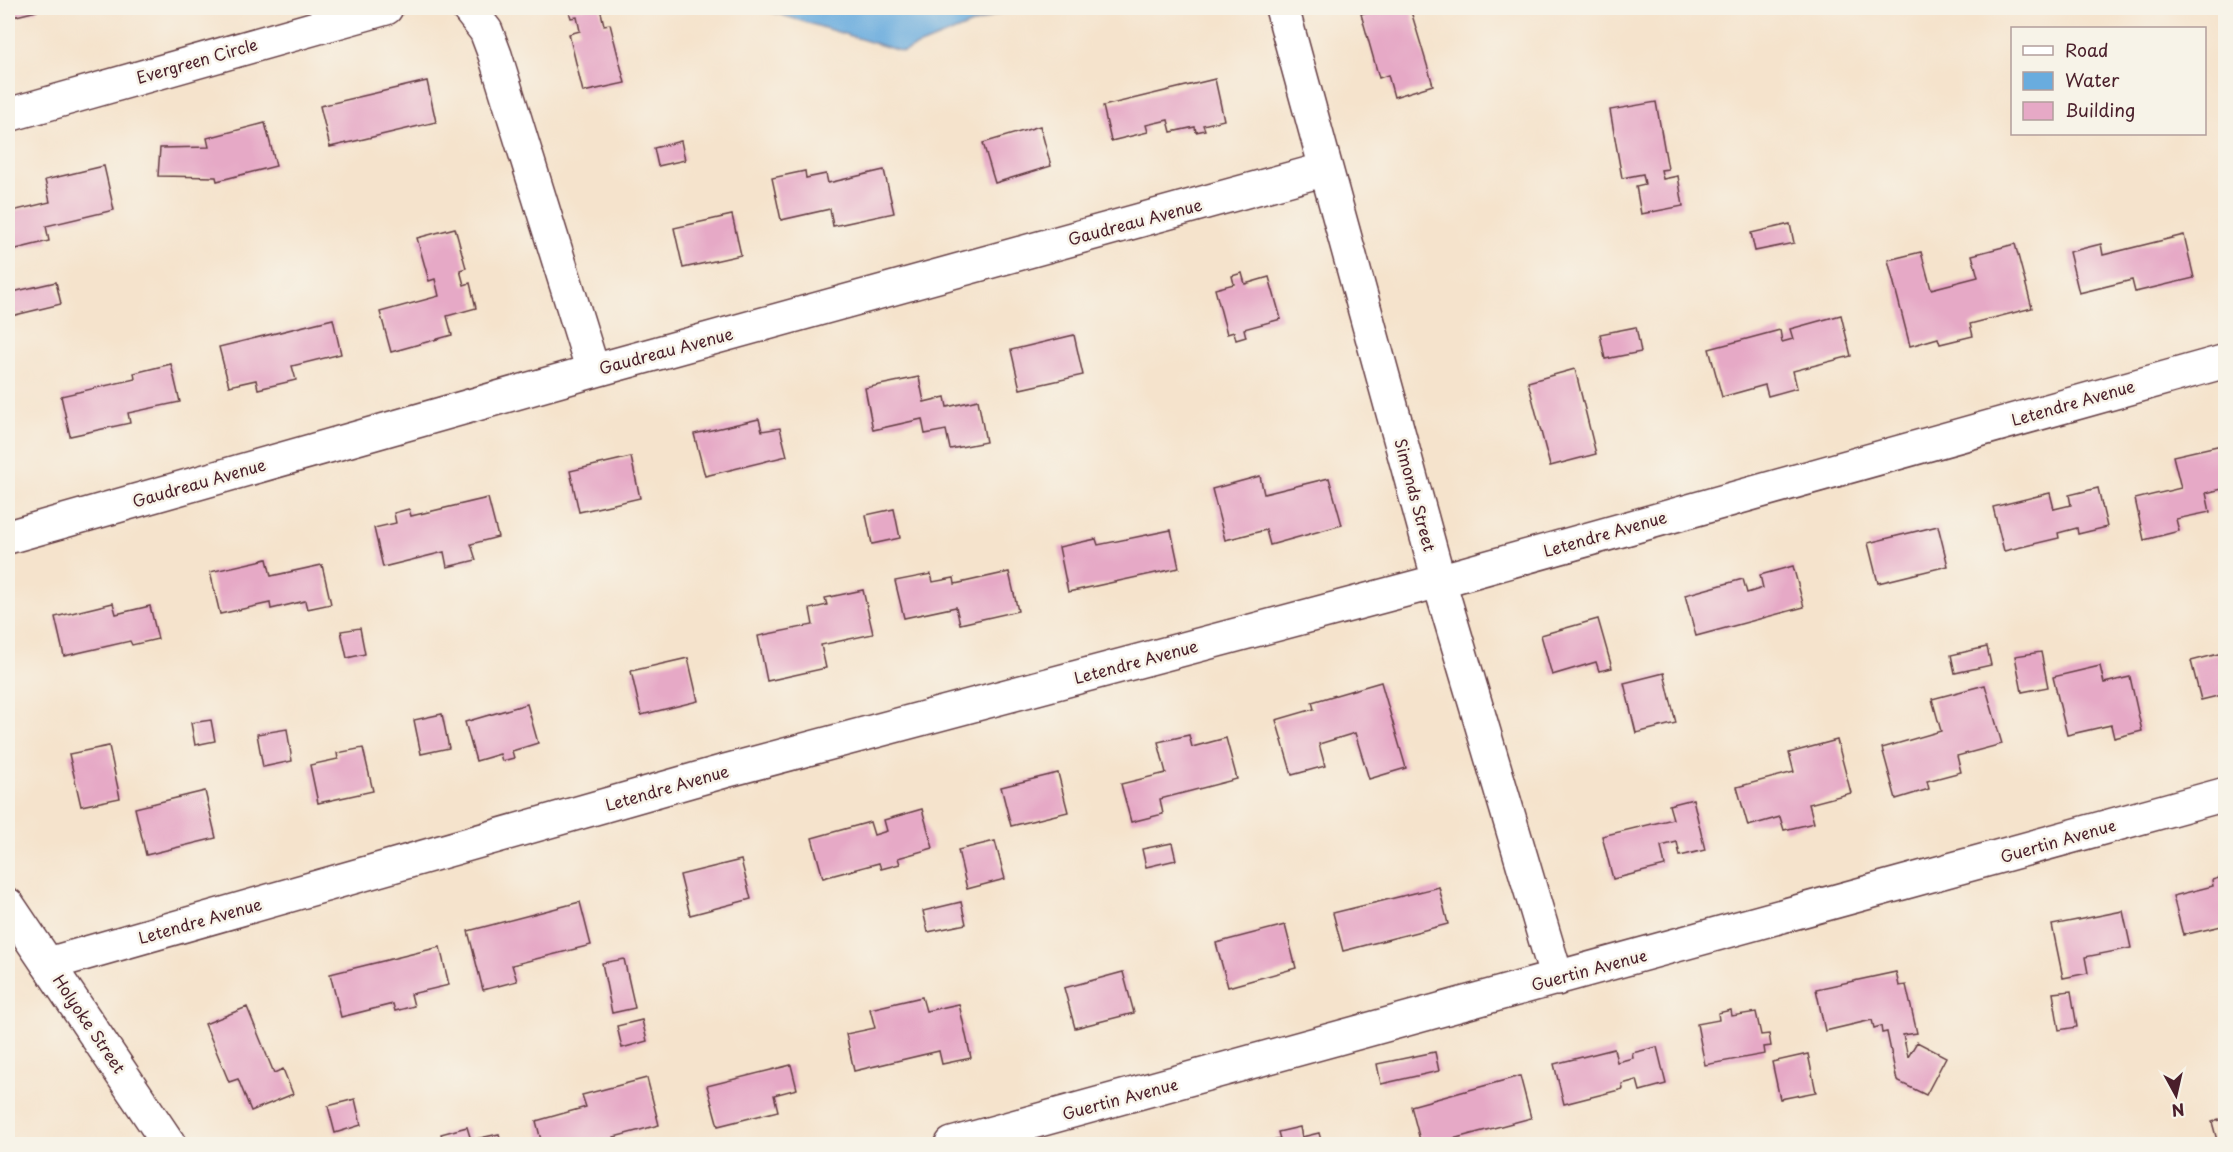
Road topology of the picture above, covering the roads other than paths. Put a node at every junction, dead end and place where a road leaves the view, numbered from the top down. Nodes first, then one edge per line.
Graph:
1 (386, 8) edge
2 (468, 8) edge
3 (1282, 8) edge
4 (8, 115) edge
5 (1326, 169) junction
6 (2226, 361) edge
7 (593, 371) junction
8 (8, 537) edge
9 (1439, 581) junction
10 (2226, 794) edge
11 (8, 905) edge
12 (48, 964) junction
13 (1557, 979) junction
14 (169, 1144) edge
15 (952, 1144) edge

1 - 4 street, Evergreen Circle
2 - 7 street
3 - 5 street, Simonds Street
5 - 7 street, Gaudreau Avenue
5 - 9 street, Simonds Street
6 - 9 street, Letendre Avenue
7 - 8 street, Gaudreau Avenue
9 - 12 street, Letendre Avenue
9 - 13 street, Simonds Street
10 - 13 street, Guertin Avenue
11 - 12 street, Holyoke Street
12 - 14 street, Holyoke Street
13 - 15 street, Guertin Avenue

